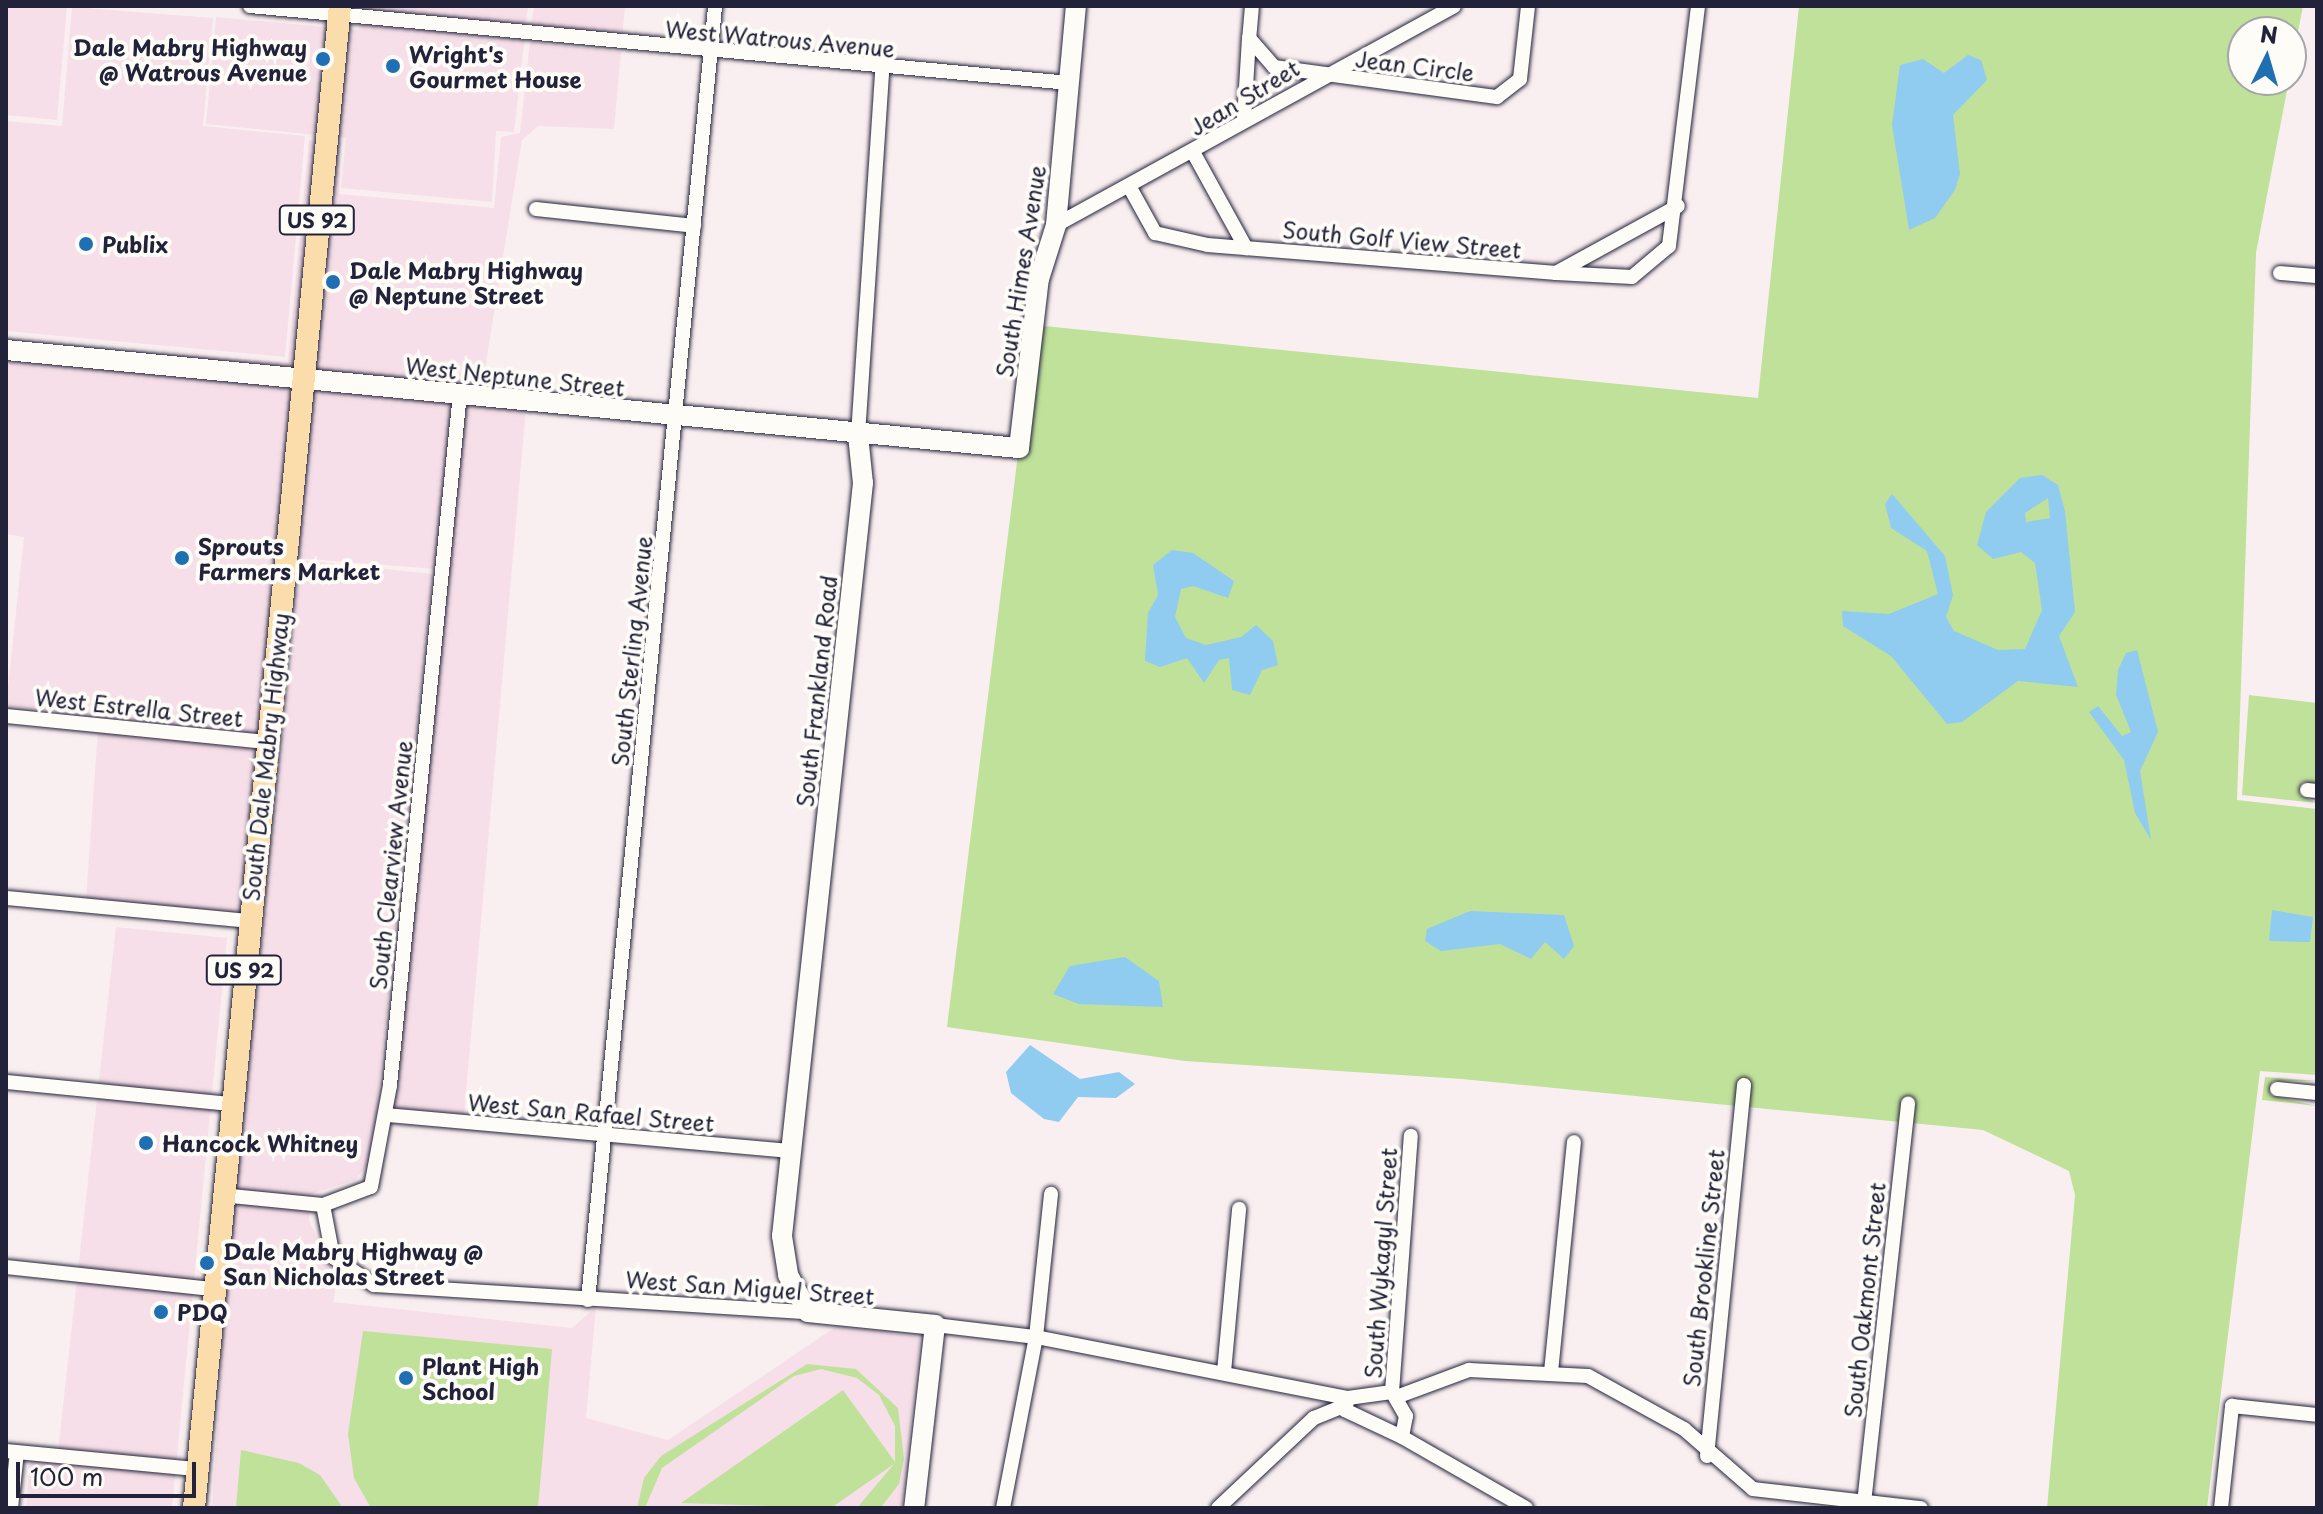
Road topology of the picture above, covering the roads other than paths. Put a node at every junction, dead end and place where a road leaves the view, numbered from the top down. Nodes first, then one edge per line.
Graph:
1 (250, 6) edge
2 (715, 6) edge
3 (1076, 6) edge
4 (1252, 6) edge
5 (1454, 6) edge
6 (1528, 6) edge
7 (1698, 6) edge
8 (339, 10) edge
9 (1249, 38) junction
10 (711, 54) junction
11 (882, 70) junction
12 (1321, 76) junction
13 (1069, 83) junction
14 (1244, 120) junction
15 (1193, 152) junction
16 (1129, 186) junction
17 (1678, 206) junction
18 (536, 209) dead end
19 (1056, 225) junction
20 (694, 226) junction
21 (1246, 248) junction
22 (1556, 273) junction
23 (2280, 273) dead end
24 (2317, 276) edge
25 (6, 350) edge
26 (302, 378) junction
27 (460, 394) junction
28 (678, 416) junction
29 (858, 435) junction
30 (1019, 448) joint
31 (6, 716) edge
32 (267, 742) junction
33 (6, 898) edge
34 (249, 921) junction
35 (6, 1082) edge
36 (1744, 1085) dead end
37 (2277, 1089) dead end
38 (2317, 1093) edge
39 (1908, 1103) dead end
40 (231, 1104) junction
41 (387, 1115) junction
42 (602, 1135) junction
43 (1411, 1136) dead end
44 (1574, 1142) dead end
45 (791, 1151) junction
46 (1051, 1194) dead end
47 (221, 1195) junction
48 (323, 1205) junction
49 (1239, 1209) dead end
50 (6, 1267) edge
51 (212, 1289) junction
52 (588, 1300) junction
53 (808, 1312) junction
54 (935, 1325) junction
55 (1036, 1337) junction
56 (1224, 1372) junction
57 (1551, 1372) junction
58 (1396, 1394) junction
59 (1346, 1402) junction
60 (2317, 1415) edge
61 (1402, 1437) junction
62 (12, 1452) edge
63 (1707, 1456) junction
64 (198, 1469) junction
65 (1781, 1502) edge
66 (1864, 1503) junction
67 (11, 1508) edge
68 (194, 1508) edge
69 (914, 1508) edge
70 (1003, 1508) edge
71 (1218, 1508) edge
72 (1526, 1508) edge
73 (1921, 1508) edge
74 (2221, 1508) edge

1 - 8 street, West Watrous Avenue
2 - 10 street, South Sterling Avenue
3 - 13 street, South Himes Avenue
4 - 9 street
5 - 12 street, Jean Street
6 - 12 street, Jean Circle
7 - 17 street, South Golf View Street
8 - 10 street, West Watrous Avenue
8 - 26 main road, South Dale Mabry Highway / US 92
9 - 12 street, Jean Circle
9 - 14 street
10 - 11 street, West Watrous Avenue
10 - 20 street, South Sterling Avenue
11 - 13 street, West Watrous Avenue
11 - 29 street, South Frankland Road
12 - 14 street, Jean Street
13 - 19 street, South Himes Avenue
14 - 15 street, Jean Street
15 - 16 street, Jean Street
15 - 21 street
16 - 19 street, Jean Street
16 - 21 street, South Golf View Street
17 - 22 street
17 - 22 street, South Golf View Street
18 - 20 street
19 - 30 street, South Himes Avenue
20 - 28 street, South Sterling Avenue
21 - 22 street, South Golf View Street
23 - 24 street
25 - 26 street, West Neptune Street
26 - 27 street, West Neptune Street
26 - 32 main road, South Dale Mabry Highway / US 92
27 - 28 street, West Neptune Street
27 - 41 street, South Clearview Avenue
28 - 29 street, West Neptune Street
28 - 42 street, South Sterling Avenue
29 - 30 street, West Neptune Street
29 - 45 street, South Frankland Road
31 - 32 street, West Estrella Street
32 - 34 main road, South Dale Mabry Highway / US 92
33 - 34 street
34 - 40 main road, South Dale Mabry Highway / US 92
35 - 40 street
36 - 63 street, South Brookline Street
37 - 38 street
39 - 66 street, South Oakmont Street
40 - 47 main road, South Dale Mabry Highway / US 92
41 - 42 street, West San Rafael Street
41 - 48 street, South Clearview Avenue
42 - 45 street, West San Rafael Street
42 - 52 street, South Sterling Avenue
43 - 58 street, South Wykagyl Street
44 - 57 street
45 - 53 street, South Frankland Road
46 - 55 street
47 - 48 street, South Clearview Avenue
47 - 51 main road, South Dale Mabry Highway / US 92
48 - 52 street, West San Miguel Street
49 - 56 street
50 - 51 street
51 - 64 main road, South Dale Mabry Highway / US 92
52 - 53 street, West San Miguel Street
53 - 54 street, West San Miguel Street
54 - 55 street, West San Miguel Street
54 - 69 street
55 - 56 street, West San Miguel Street
55 - 70 street
56 - 59 street, West San Miguel Street
57 - 58 street
57 - 63 street
58 - 59 street
58 - 61 street, South Wykagyl Street
59 - 61 street
59 - 71 street
60 - 74 street
61 - 72 street
62 - 64 street
62 - 67 street
63 - 65 street
64 - 68 main road, South Dale Mabry Highway / US 92
65 - 66 street
66 - 73 street

